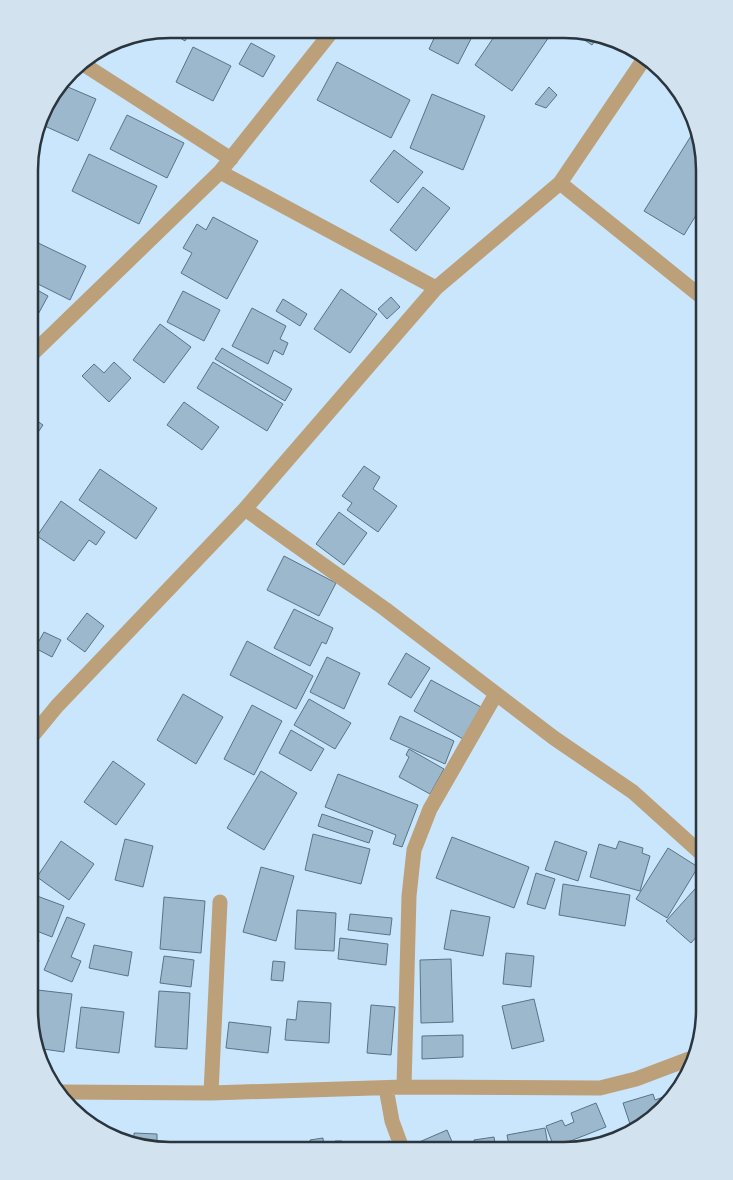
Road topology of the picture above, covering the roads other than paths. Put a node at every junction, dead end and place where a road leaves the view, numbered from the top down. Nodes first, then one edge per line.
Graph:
1 (327, 38) edge
2 (641, 63) edge
3 (87, 66) edge
4 (231, 159) junction
5 (220, 172) junction
6 (560, 183) junction
7 (436, 288) junction
8 (696, 291) edge
9 (38, 348) edge
10 (245, 509) junction
11 (496, 694) junction
12 (38, 729) edge
13 (695, 848) edge
14 (220, 902) dead end
15 (686, 1060) edge
16 (404, 1087) junction
17 (386, 1088) junction
18 (211, 1093) junction
19 (69, 1096) edge
20 (400, 1142) edge

1 - 4 street
2 - 6 street
3 - 4 street
4 - 5 street
5 - 7 street
5 - 9 street
6 - 7 street
6 - 8 street
7 - 10 street
10 - 11 street
10 - 12 street
11 - 13 street
11 - 16 street
14 - 18 street
15 - 16 street
16 - 17 street
17 - 18 street
17 - 20 street
18 - 19 street

